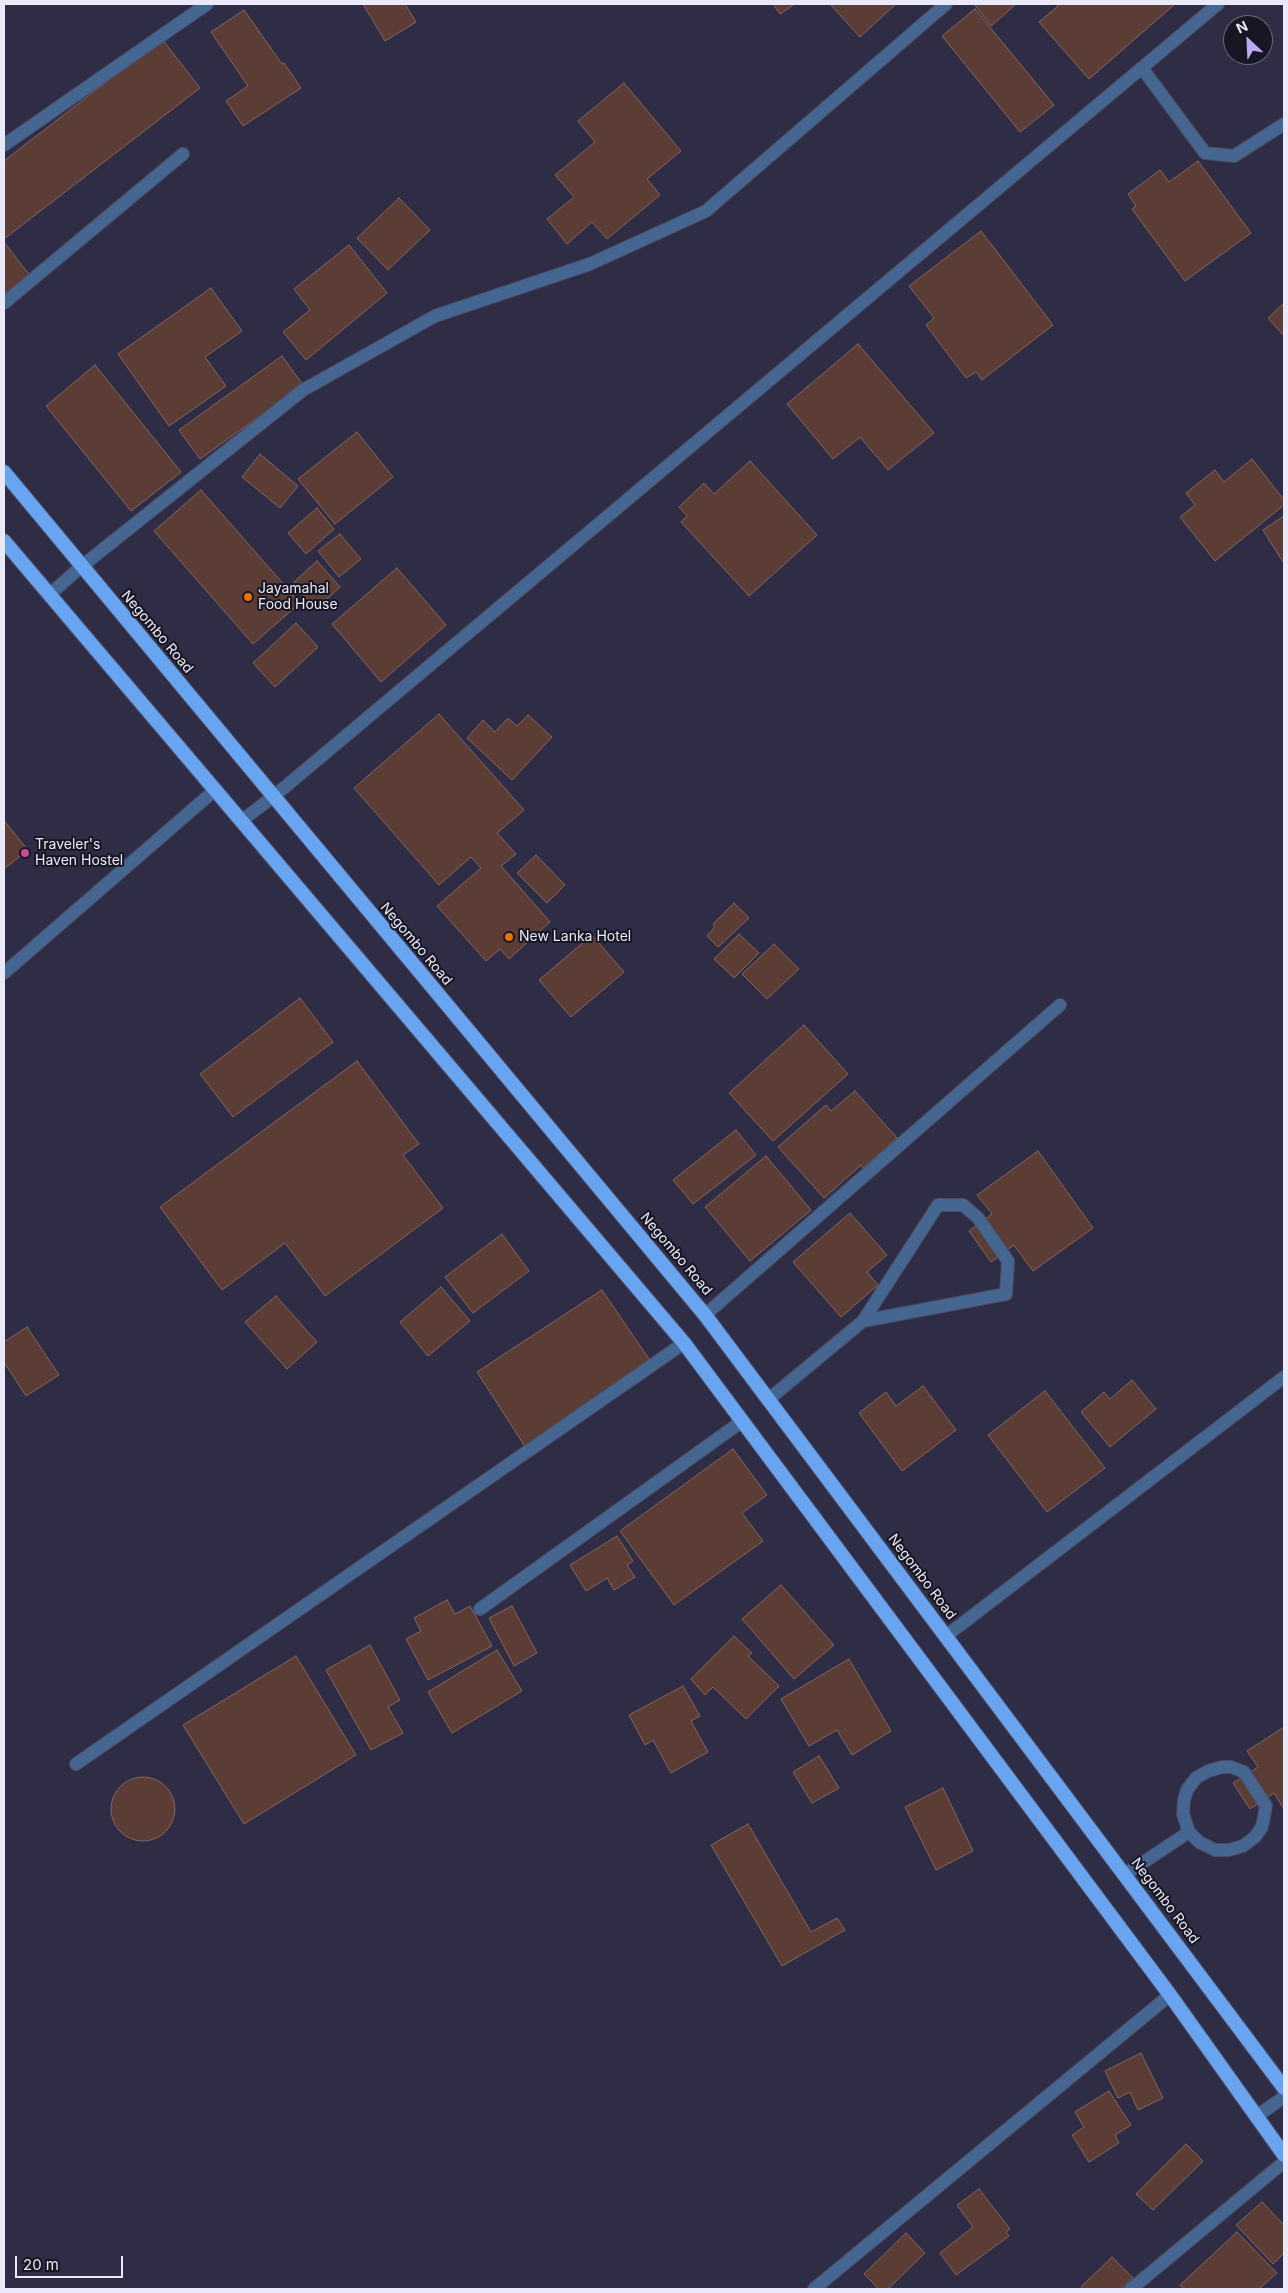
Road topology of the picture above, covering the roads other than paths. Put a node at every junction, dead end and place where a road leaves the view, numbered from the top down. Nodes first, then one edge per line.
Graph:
1 (208, 4) edge
2 (946, 4) edge
3 (1218, 4) edge
4 (1142, 68) junction
5 (1284, 124) edge
6 (4, 144) edge
7 (183, 154) dead end
8 (4, 303) edge
9 (4, 472) edge
10 (4, 541) edge
11 (82, 566) junction
12 (50, 595) junction
13 (215, 790) junction
14 (273, 798) junction
15 (241, 821) junction
16 (4, 973) edge
17 (1060, 1005) dead end
18 (705, 1315) junction
19 (863, 1321) junction
20 (684, 1343) junction
21 (1284, 1377) edge
22 (769, 1399) junction
23 (741, 1422) junction
24 (480, 1609) dead end
25 (946, 1636) junction
26 (76, 1764) dead end
27 (1189, 1832) junction
28 (1124, 1875) junction
29 (1170, 1995) junction
30 (1284, 2088) edge
31 (1284, 2097) edge
32 (1257, 2116) junction
33 (1284, 2155) edge
34 (1284, 2162) edge
35 (814, 2289) edge
36 (1131, 2289) edge

1 - 6 street
2 - 11 street
3 - 4 street
4 - 5 street
4 - 14 street
7 - 8 street
9 - 11 highway, Negombo Road
10 - 12 highway
11 - 12 street
11 - 14 highway, Negombo Road
12 - 13 highway
13 - 15 highway
13 - 16 street
14 - 15 street
14 - 18 highway, Negombo Road
15 - 20 highway
17 - 18 street
18 - 22 highway, Negombo Road
19 - 19 street
19 - 22 street
20 - 23 highway
20 - 26 street
21 - 25 street
22 - 25 highway, Negombo Road
23 - 24 street
23 - 29 highway
25 - 28 highway, Negombo Road
27 - 27 street
27 - 28 street
28 - 30 highway, Negombo Road
29 - 32 highway
29 - 35 street
31 - 32 street
32 - 33 highway
34 - 36 street

